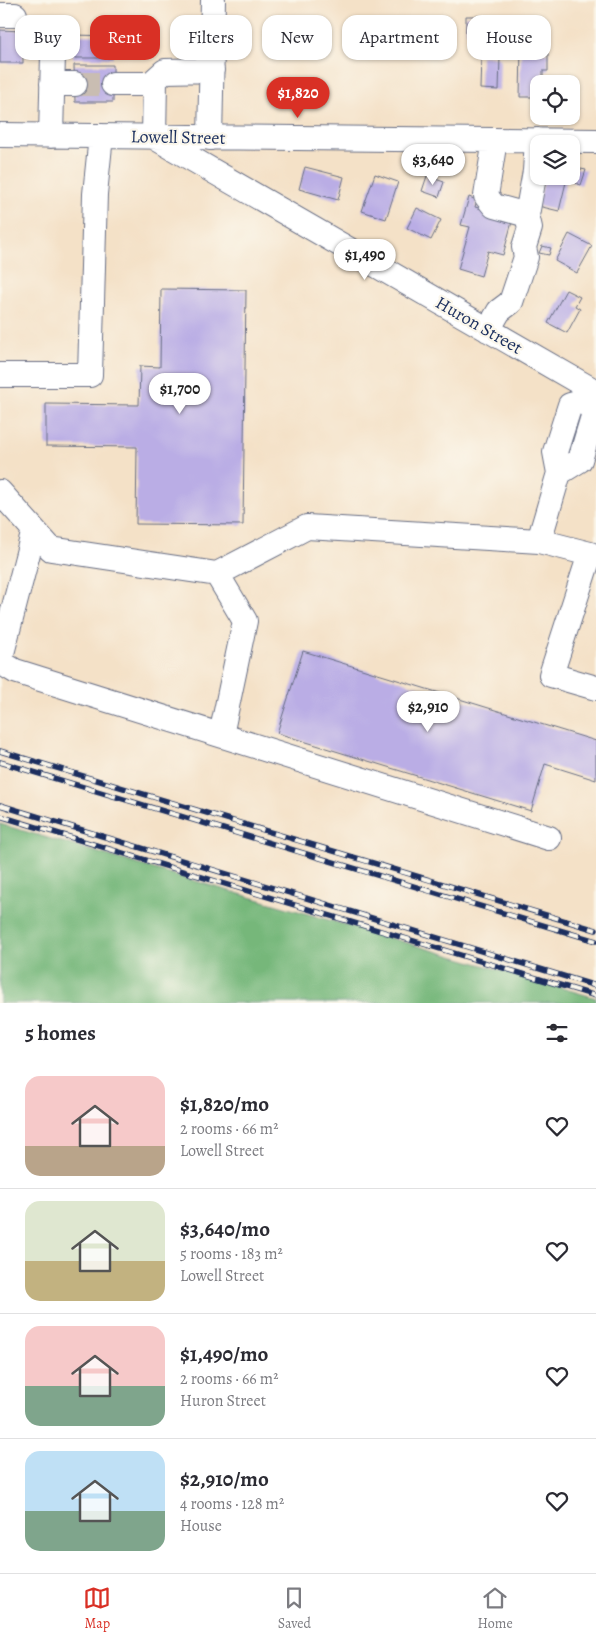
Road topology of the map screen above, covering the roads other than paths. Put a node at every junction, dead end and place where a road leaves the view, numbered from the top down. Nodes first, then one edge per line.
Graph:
1 (213, 0) edge
2 (55, 60) edge
3 (212, 70) junction
4 (113, 84) tunnel mouth
5 (156, 84) junction
6 (0, 135) edge
7 (51, 136) junction
8 (101, 136) junction
9 (154, 137) junction
10 (210, 138) junction
11 (495, 140) junction
12 (530, 140) edge
13 (580, 140) edge
14 (596, 140) edge
15 (532, 185) edge
16 (527, 215) junction
17 (488, 330) junction
18 (0, 375) edge
19 (591, 394) edge
20 (0, 492) edge
21 (34, 530) junction
22 (540, 541) junction
23 (217, 574) junction
24 (0, 662) edge
25 (596, 688) edge
26 (221, 735) junction
27 (549, 838) dead end

1 - 3 street
2 - 7 street
3 - 5 street
3 - 10 street
4 - 5 street
5 - 9 street
6 - 7 street, Lowell Street
7 - 8 street, Lowell Street
8 - 9 street, Lowell Street
8 - 18 street
9 - 10 street, Lowell Street
9 - 17 street, Huron Street
10 - 11 street, Lowell Street
11 - 12 street, Lowell Street
11 - 16 street
13 - 14 street, Lowell Street
15 - 16 street
16 - 17 street
17 - 19 street, Huron Street
19 - 22 street
20 - 21 street
21 - 23 street
21 - 24 street
22 - 23 street
22 - 25 street
23 - 26 street
24 - 26 street
26 - 27 street

